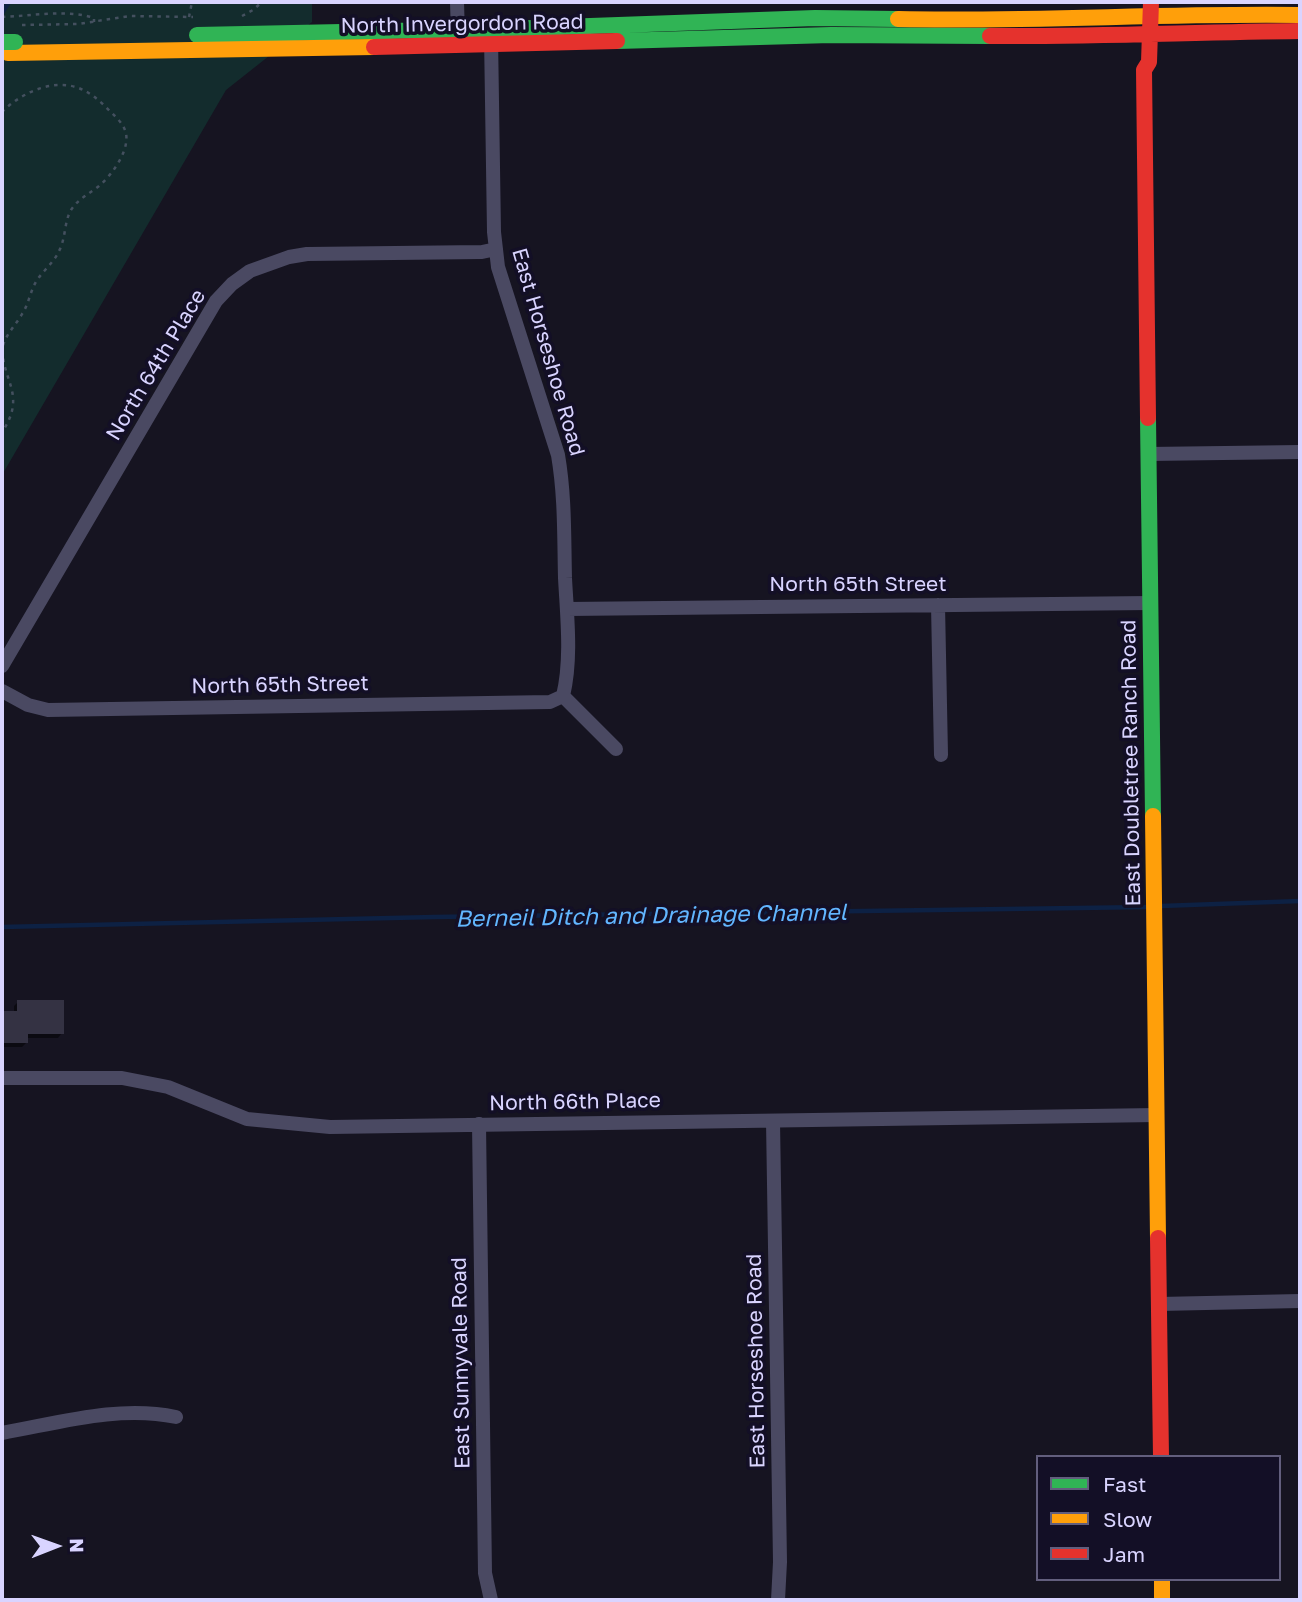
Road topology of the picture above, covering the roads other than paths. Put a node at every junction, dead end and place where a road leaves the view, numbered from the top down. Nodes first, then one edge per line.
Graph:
1 (457, 2) edge
2 (1300, 15) edge
3 (1144, 18) edge
4 (753, 19) junction
5 (458, 28) junction
6 (491, 28) junction
7 (995, 28) junction
8 (1300, 31) edge
9 (755, 37) junction
10 (9, 43) edge
11 (458, 45) junction
12 (491, 45) junction
13 (496, 249) junction
14 (1300, 452) edge
15 (1148, 454) junction
16 (1150, 603) junction
17 (938, 605) junction
18 (566, 609) junction
19 (2, 666) edge
20 (2, 691) edge
21 (563, 696) junction
22 (616, 749) dead end
23 (941, 755) dead end
24 (2, 1079) edge
25 (1157, 1115) junction
26 (773, 1121) junction
27 (479, 1124) junction
28 (1300, 1301) edge
29 (1159, 1304) junction
30 (176, 1417) dead end
31 (2, 1433) edge
32 (1161, 1455) edge
33 (1162, 1581) edge
34 (491, 1600) edge
35 (778, 1600) edge
36 (1162, 1600) edge

1 - 5 street
2 - 3 street, North Invergordon Road
3 - 7 street, North Invergordon Road
3 - 8 street, North Invergordon Road
3 - 15 street, East Doubletree Ranch Road
4 - 6 street, North Invergordon Road
4 - 7 street, North Invergordon Road
4 - 9 street
5 - 6 street, North Invergordon Road
5 - 10 street, North Invergordon Road
5 - 11 street
6 - 12 street, East Horseshoe Road
7 - 9 street, North Invergordon Road
9 - 12 street, North Invergordon Road
10 - 11 street, North Invergordon Road
11 - 12 street, North Invergordon Road
12 - 13 street, East Horseshoe Road
13 - 18 street, East Horseshoe Road
13 - 19 street, North 64th Place
14 - 15 street
15 - 16 street, East Doubletree Ranch Road
16 - 17 street, North 65th Street
16 - 25 street, East Doubletree Ranch Road
17 - 18 street, North 65th Street
17 - 23 street
18 - 21 street, East Horseshoe Road
20 - 21 street, North 65th Street
21 - 22 street
24 - 27 street, North 66th Place
25 - 26 street, North 66th Place
25 - 29 street, East Doubletree Ranch Road
26 - 27 street, North 66th Place
26 - 35 street, East Horseshoe Road
27 - 34 street, East Sunnyvale Road
28 - 29 street
29 - 32 street, East Doubletree Ranch Road
30 - 31 street
33 - 36 street

